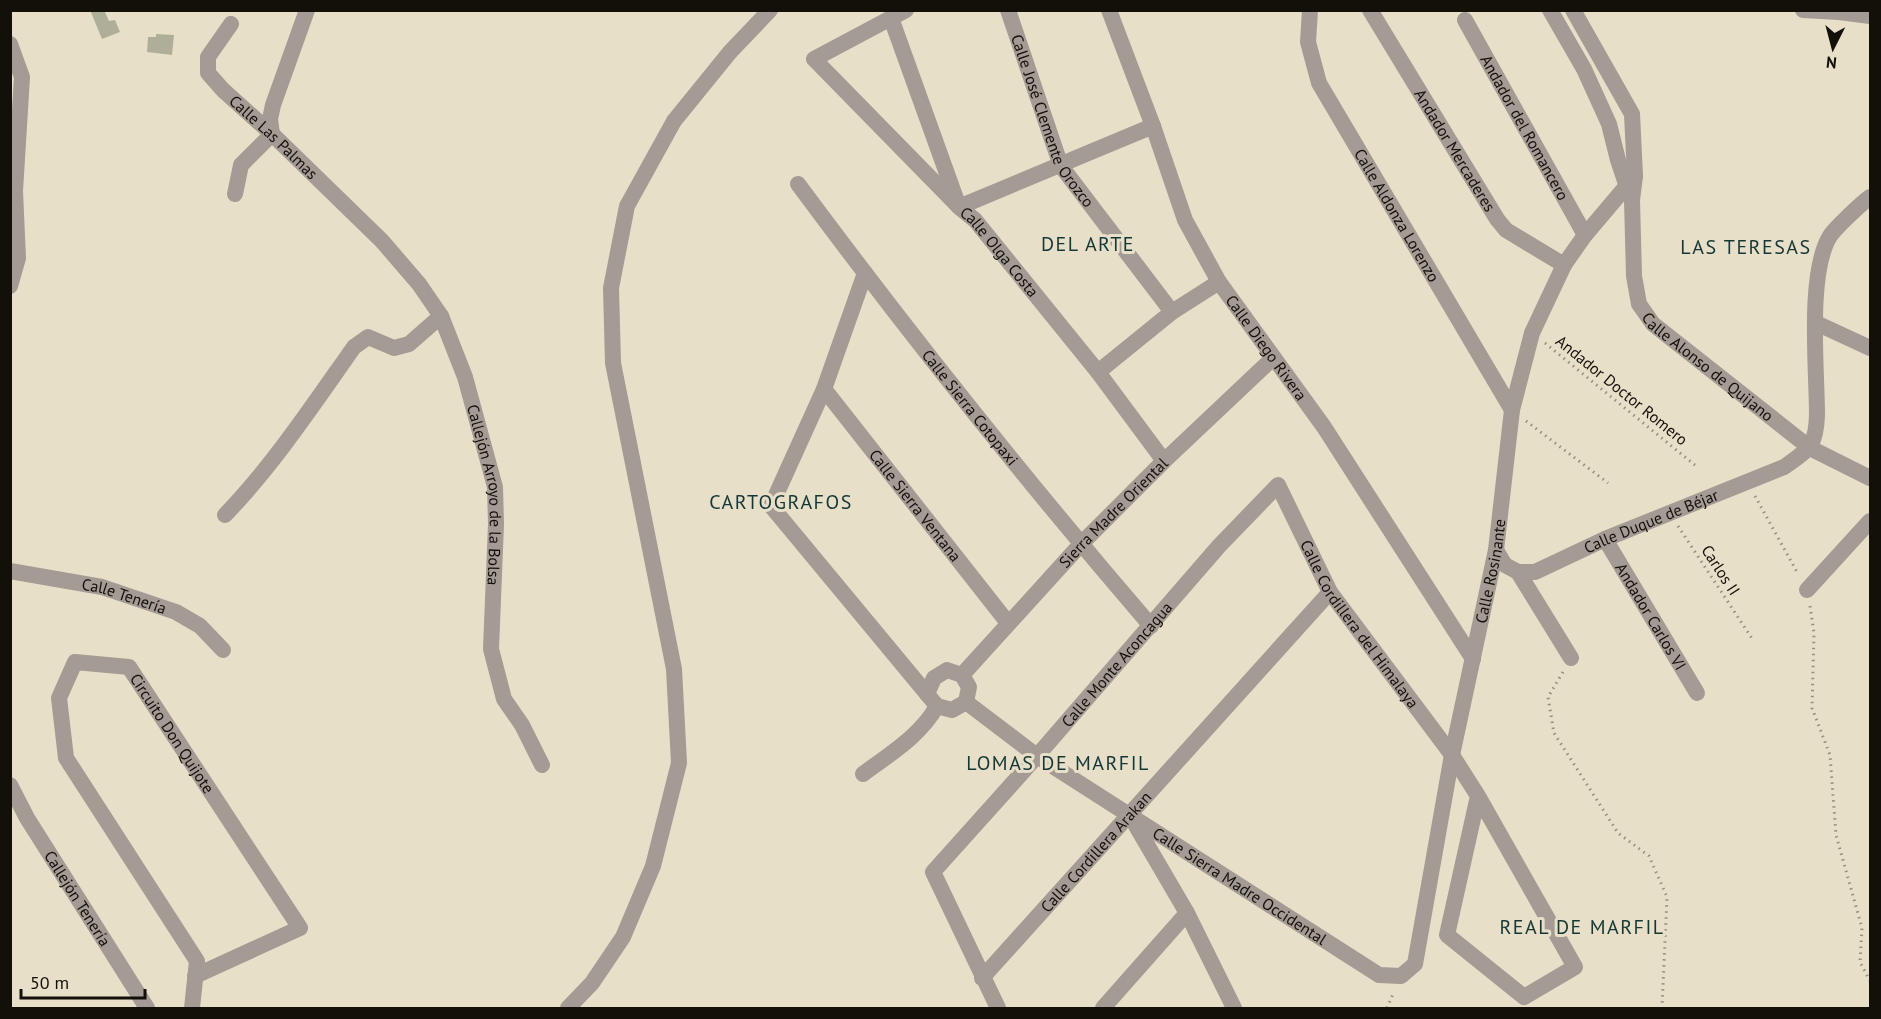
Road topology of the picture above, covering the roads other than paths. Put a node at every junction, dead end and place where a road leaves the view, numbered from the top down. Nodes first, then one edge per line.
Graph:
1 (307, 10) edge
2 (770, 10) edge
3 (1008, 10) edge
4 (1108, 10) edge
5 (1310, 10) edge
6 (1370, 10) edge
7 (1550, 10) edge
8 (1573, 10) edge
9 (1803, 10) edge
10 (1839, 11) edge
11 (899, 14) edge
12 (1870, 16) edge
13 (1465, 20) dead end
14 (231, 24) dead end
15 (10, 44) edge
16 (1153, 126) junction
17 (272, 134) junction
18 (1062, 166) junction
19 (1630, 180) junction
20 (798, 184) dead end
21 (235, 194) dead end
22 (1870, 197) edge
23 (959, 207) junction
24 (1585, 235) junction
25 (382, 241) joint
26 (1564, 265) junction
27 (865, 273) junction
28 (1219, 282) junction
29 (10, 286) edge
30 (1172, 312) junction
31 (441, 315) junction
32 (1816, 323) junction
33 (1870, 348) edge
34 (1273, 358) junction
35 (1098, 372) junction
36 (824, 389) junction
37 (1512, 410) junction
38 (1810, 448) junction
39 (1164, 460) junction
40 (1870, 478) edge
41 (1278, 485) joint
42 (225, 515) dead end
43 (1870, 521) edge
44 (1605, 539) junction
45 (1081, 544) junction
46 (1496, 550) junction
47 (10, 571) edge
48 (1518, 572) junction
49 (1807, 590) road end
50 (1330, 592) junction
51 (1008, 623) junction
52 (1152, 626) junction
53 (223, 650) dead end
54 (1570, 658) road end
55 (1473, 659) junction
56 (962, 675) junction
57 (1697, 693) dead end
58 (932, 700) junction
59 (966, 702) junction
60 (1452, 755) junction
61 (1037, 756) junction
62 (542, 765) dead end
63 (863, 774) dead end
64 (10, 785) edge
65 (1478, 796) junction
66 (1130, 816) junction
67 (1187, 913) junction
68 (195, 976) junction
69 (1401, 976) joint
70 (982, 978) junction
71 (147, 1008) edge
72 (192, 1008) edge
73 (568, 1008) edge
74 (998, 1008) edge
75 (1103, 1008) edge
76 (1234, 1008) edge

1 - 17 street
2 - 73 street
3 - 18 street, Calle José Clemente Orozco
4 - 16 street, Calle Diego Rivera
5 - 37 street, Calle Aldonza Lorenzo
6 - 26 street, Andador Mercaderes
7 - 19 street, Calle Alonso de Quijano
8 - 19 street, Calle Alonso de Quijano
9 - 10 street
10 - 12 street
11 - 23 street
11 - 23 street, Calle Olga Costa
13 - 24 street, Andador del Romancero
14 - 17 street, Calle Las Palmas
15 - 29 street
16 - 18 street
16 - 28 street, Calle Diego Rivera
17 - 21 street
17 - 25 street, Calle Las Palmas
18 - 23 street
18 - 30 street, Calle José Clemente Orozco
19 - 24 street, Calle Rosinante
19 - 38 street, Calle Alonso de Quijano
20 - 27 street, Calle Sierra Cotopaxi
22 - 32 street
23 - 35 street, Calle Olga Costa
24 - 26 street, Calle Rosinante
25 - 31 street, Callejón Arroyo de la Bolsa
26 - 37 street, Calle Rosinante
27 - 36 street
27 - 45 street, Calle Sierra Cotopaxi
28 - 30 street
28 - 34 street, Calle Diego Rivera
30 - 35 street
31 - 42 street
31 - 62 street, Callejón Arroyo de la Bolsa
32 - 33 street
32 - 38 street
34 - 39 street, Sierra Madre Oriental
34 - 55 street, Calle Diego Rivera
35 - 39 street, Calle Olga Costa
36 - 51 street, Calle Sierra Ventana
36 - 58 street
37 - 46 street, Calle Rosinante
38 - 40 street, Calle Alonso de Quijano
38 - 44 street, Calle Duque de Béjar
39 - 45 street, Sierra Madre Oriental
41 - 50 street, Calle Cordillera del Himalaya
41 - 52 street, Calle Monte Aconcagua
43 - 49 street
44 - 48 street, Calle Duque de Béjar
44 - 57 street, Andador Carlos VI
45 - 51 street, Sierra Madre Oriental
45 - 52 street, Calle Sierra Cotopaxi
46 - 48 street
46 - 55 street, Calle Rosinante
47 - 53 street, Calle Tenería
48 - 54 street
50 - 60 street, Calle Cordillera del Himalaya
50 - 66 street, Calle Cordillera Arakan
51 - 56 street, Sierra Madre Oriental
52 - 61 street, Calle Monte Aconcagua
55 - 60 street, Calle Rosinante
56 - 58 street
56 - 59 street
58 - 59 street
58 - 63 street
59 - 61 street, Calle Sierra Madre Occidental
60 - 65 street, Calle Cordillera del Himalaya
60 - 69 street, Calle Rosinante
61 - 66 street, Calle Sierra Madre Occidental
61 - 70 street, Calle Monte Aconcagua
64 - 71 street, Callejón Tenería
65 - 65 street, Calle Cordillera del Himalaya
66 - 67 street
66 - 69 street, Calle Sierra Madre Occidental
66 - 70 street, Calle Cordillera Arakan
67 - 75 street
67 - 76 street
68 - 68 street, Circuito Don Quijote
68 - 72 street, Circuito Don Quijote
70 - 74 street

